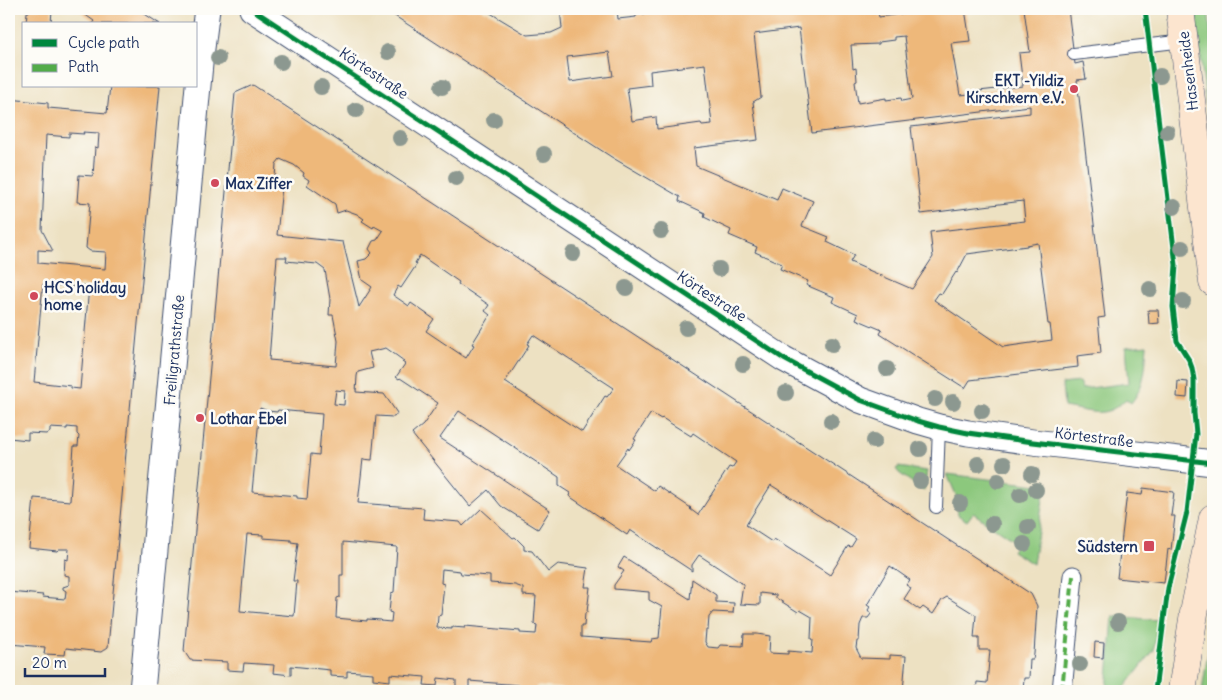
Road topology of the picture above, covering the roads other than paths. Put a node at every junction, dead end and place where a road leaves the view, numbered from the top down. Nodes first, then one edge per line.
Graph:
1 (208, 9) edge
2 (252, 9) edge
3 (1180, 9) edge
4 (1184, 41) junction
5 (1074, 54) dead end
6 (198, 85) edge
7 (198, 88) edge
8 (1213, 282) edge
9 (939, 427) junction
10 (1213, 463) edge
11 (936, 507) dead end
12 (1213, 518) edge
13 (1073, 576) dead end
14 (142, 691) edge
15 (1062, 691) edge
16 (1182, 691) edge

1 - 6 street, Freiligrathstraße
2 - 9 street, Körtestraße
3 - 4 main road, Hasenheide
4 - 5 lane
4 - 8 main road, Hasenheide
7 - 14 street, Freiligrathstraße
9 - 10 street, Körtestraße
9 - 11 lane
12 - 16 main road
13 - 15 street

